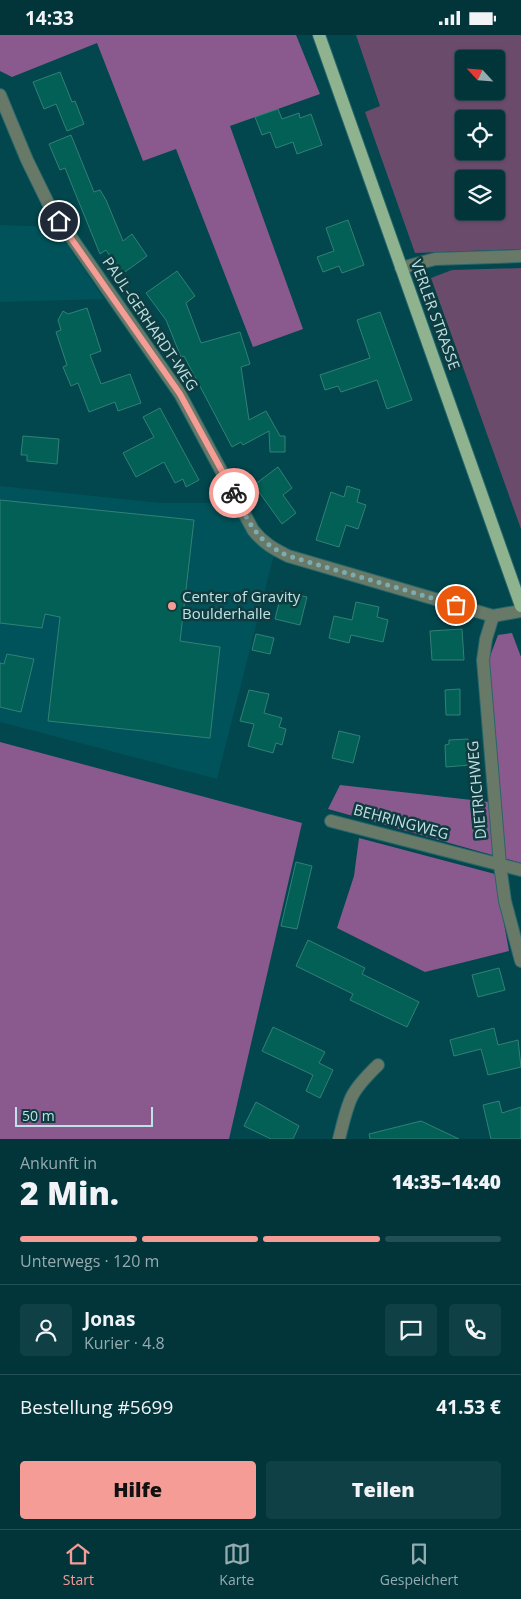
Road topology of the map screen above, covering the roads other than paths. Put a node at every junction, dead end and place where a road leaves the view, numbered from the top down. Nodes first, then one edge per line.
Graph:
1 (319, 35) edge
2 (0, 95) edge
3 (521, 256) edge
4 (401, 268) junction
5 (521, 606) edge
6 (521, 611) edge
7 (493, 616) junction
8 (331, 821) dead end
9 (500, 865) junction
10 (521, 870) edge
11 (521, 961) edge
12 (378, 1065) dead end
13 (339, 1139) edge

1 - 4 main road, VERLER STRASSE
2 - 7 street, PAUL-GERHARDT-WEG
3 - 4 street
4 - 5 main road, VERLER STRASSE
6 - 7 street, PAUL-GERHARDT-WEG
7 - 9 street, DIETRICHWEG
8 - 9 street, BEHRINGWEG
9 - 10 street, BEHRINGWEG
9 - 11 street, DIETRICHWEG
12 - 13 street

